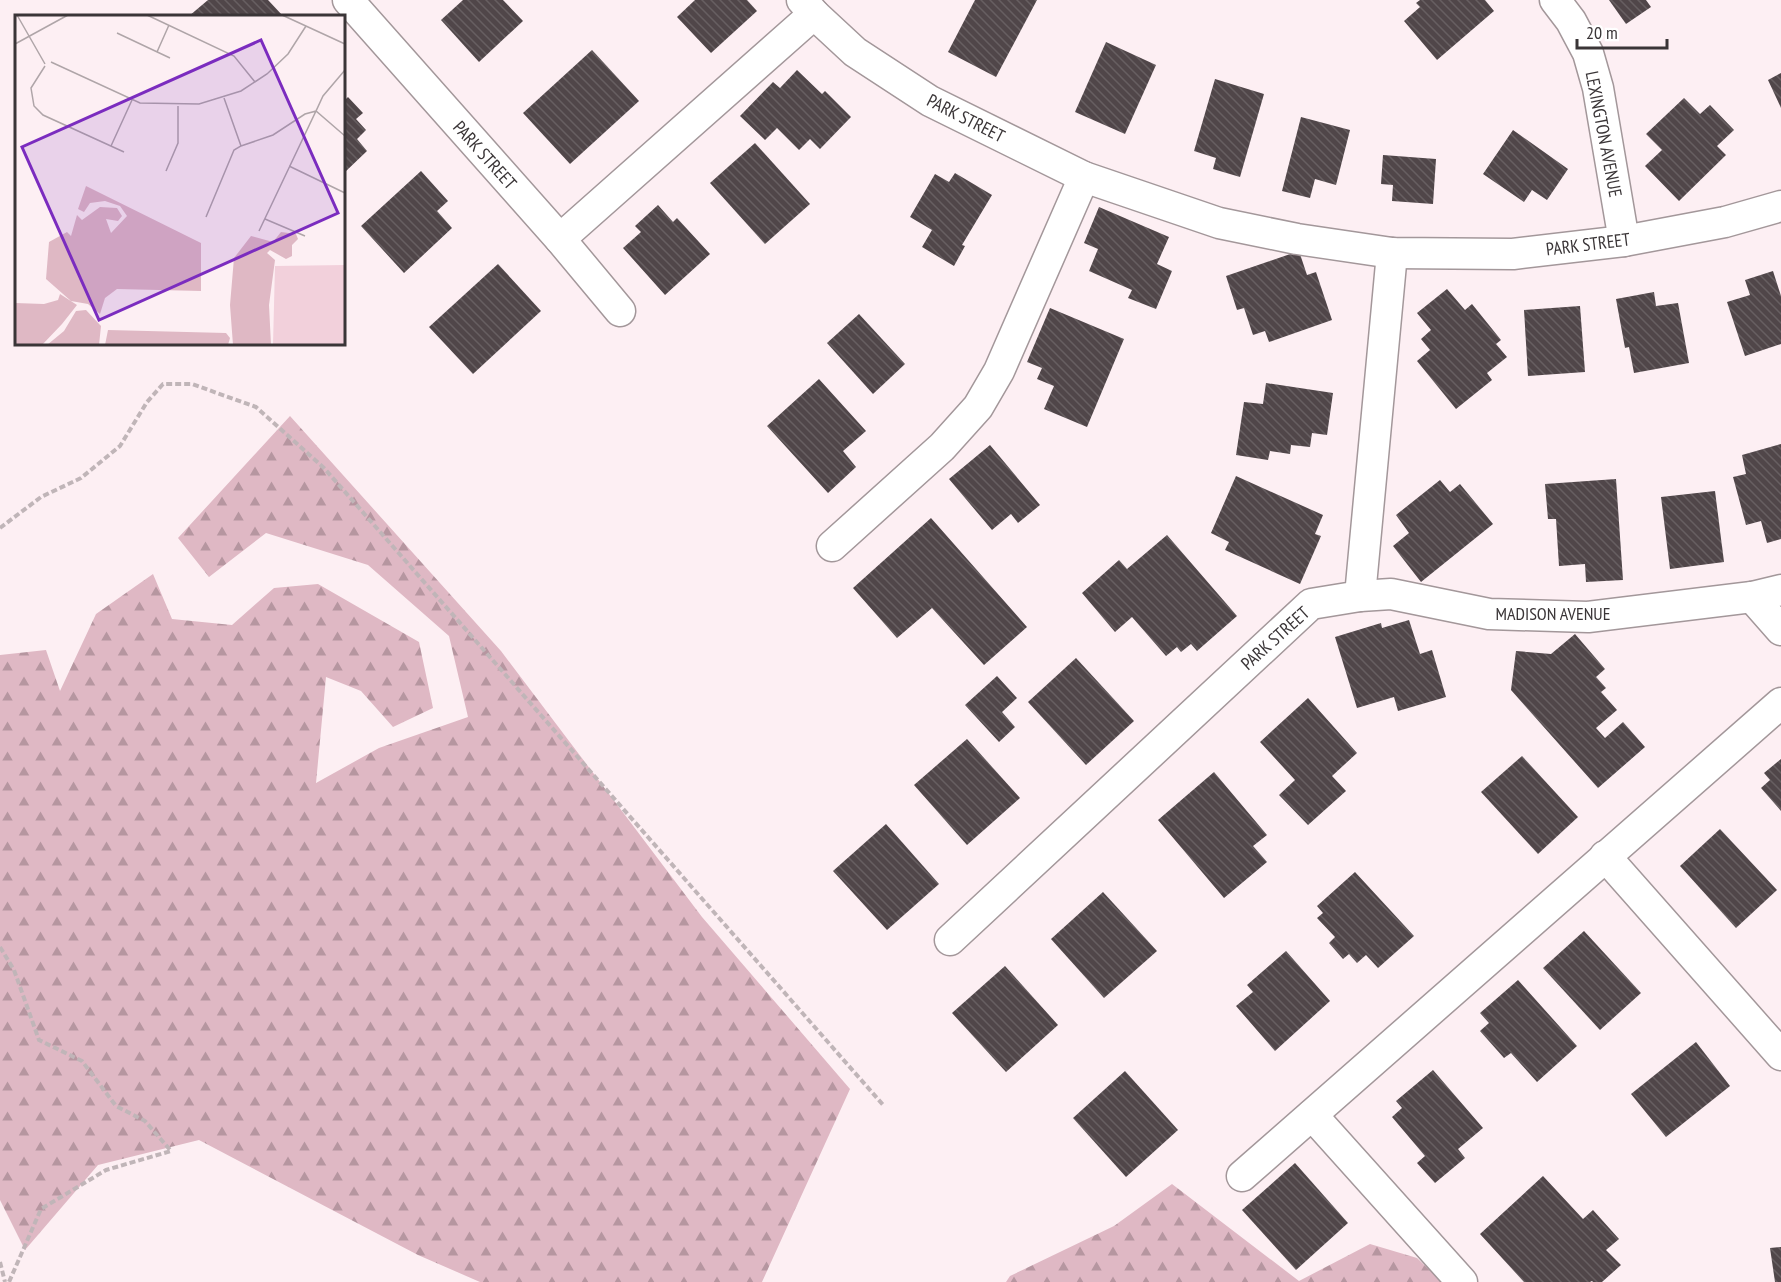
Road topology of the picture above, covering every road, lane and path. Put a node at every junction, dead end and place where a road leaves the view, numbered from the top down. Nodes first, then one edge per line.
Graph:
1 (348, 0) edge
2 (1555, 0) edge
3 (808, 7) edge
4 (1084, 177) junction
5 (1781, 206) edge
6 (560, 239) junction
7 (1624, 241) junction
8 (1392, 253) junction
9 (620, 311) dead end
10 (0, 528) edge
11 (832, 546) dead end
12 (1781, 590) edge
13 (1360, 596) junction
14 (1752, 597) junction
15 (1781, 630) edge
16 (1781, 703) edge
17 (1605, 856) junction
18 (950, 940) dead end
19 (0, 947) edge
20 (1781, 1056) edge
21 (884, 1106) dead end
22 (1312, 1115) junction
23 (1242, 1176) dead end
24 (0, 1262) edge
25 (7, 1282) edge
26 (1462, 1282) edge

1 - 6 street, PARK STREET
2 - 7 street, LEXINGTON AVENUE
3 - 4 street, PARK STREET
3 - 6 street
4 - 8 street, PARK STREET
4 - 11 street
5 - 7 street, PARK STREET
6 - 9 street, PARK STREET
7 - 8 street, PARK STREET
8 - 13 street
10 - 21 path
12 - 14 street, MADISON AVENUE
13 - 14 street, MADISON AVENUE
13 - 18 street, PARK STREET
14 - 15 street
16 - 17 street
17 - 20 street
17 - 22 street
19 - 25 path
22 - 23 street
22 - 26 street
24 - 25 path

